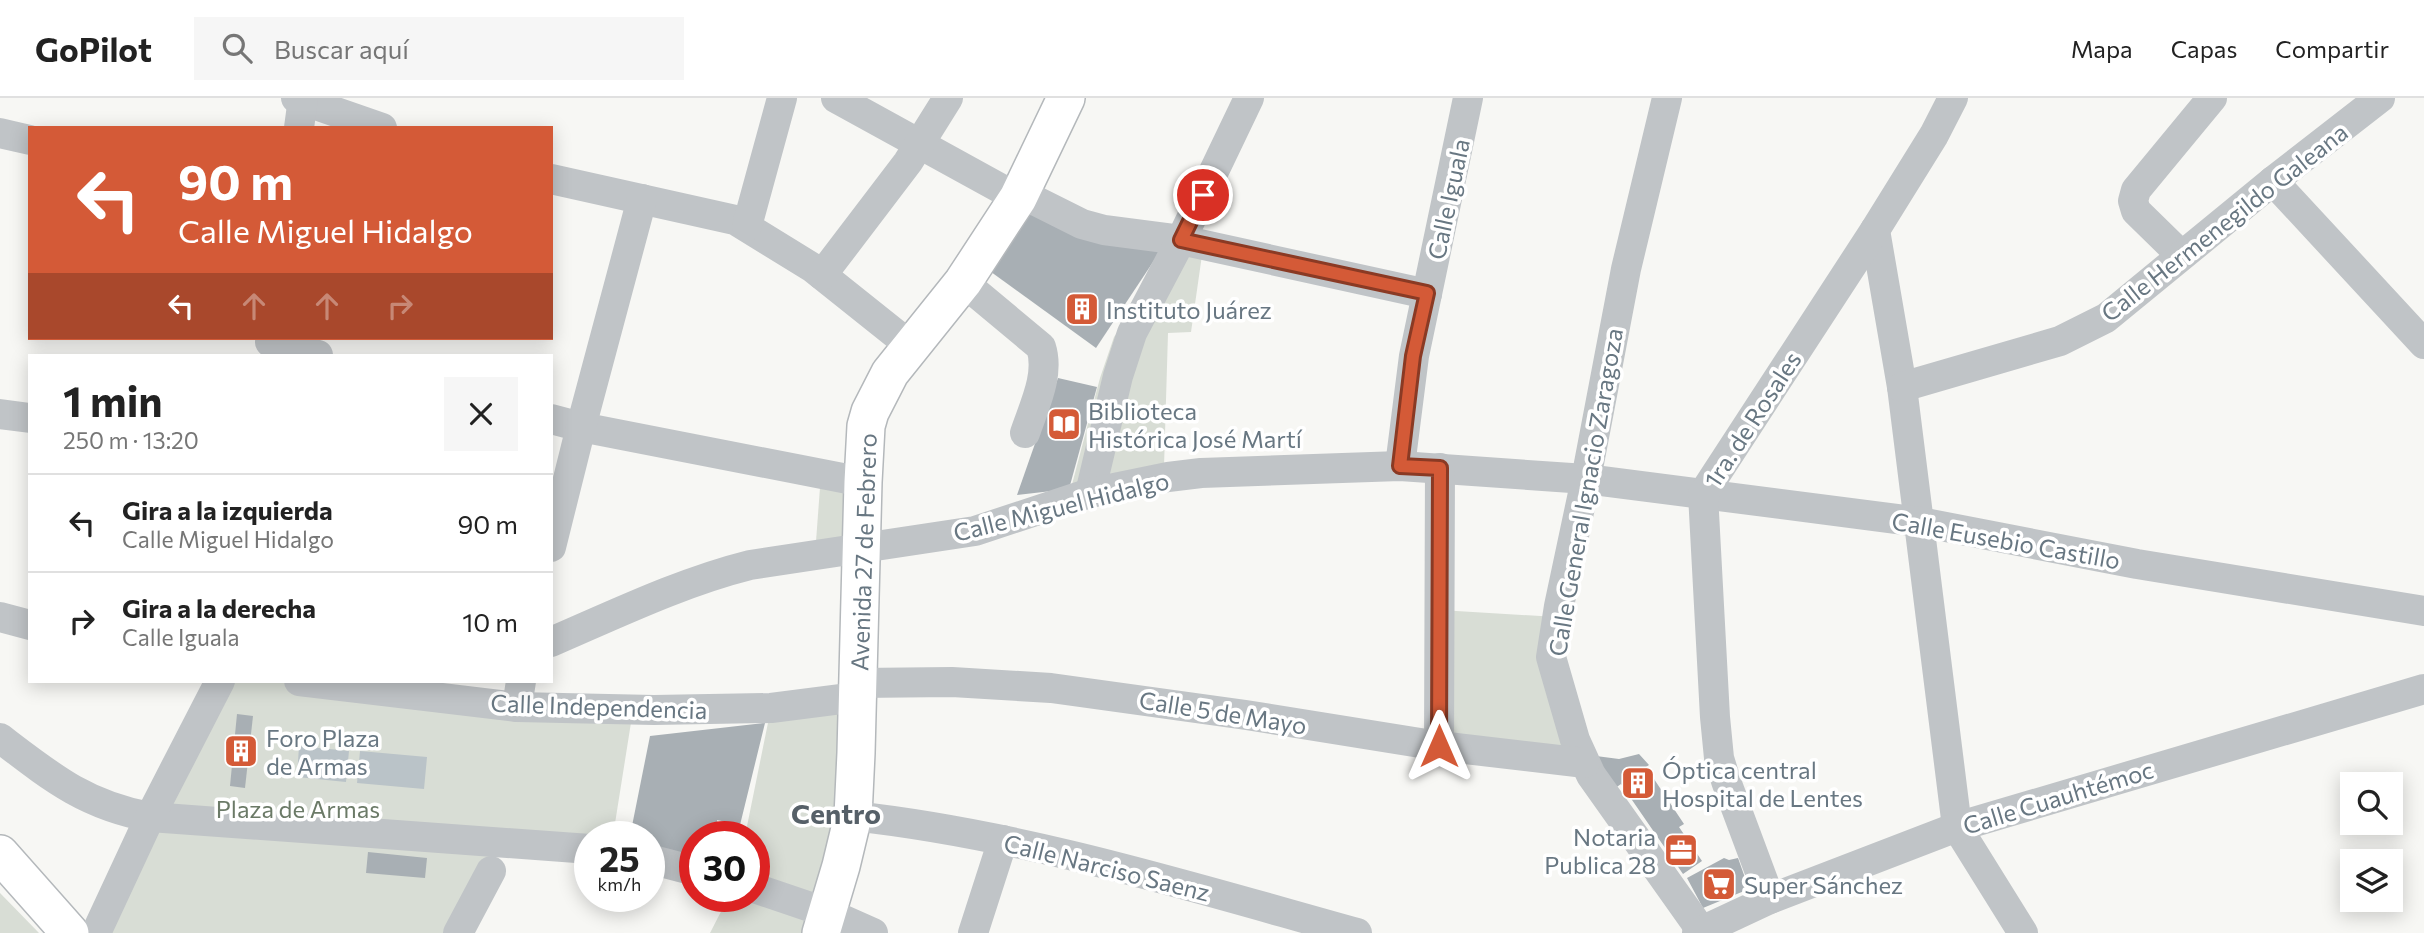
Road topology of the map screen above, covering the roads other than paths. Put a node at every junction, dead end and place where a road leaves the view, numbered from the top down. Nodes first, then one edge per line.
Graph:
1 (782, 98) edge
2 (836, 98) edge
3 (948, 98) edge
4 (1066, 98) edge
5 (1249, 98) edge
6 (1468, 98) edge
7 (1667, 98) edge
8 (1953, 98) edge
9 (2212, 98) edge
10 (2380, 98) edge
11 (300, 106) edge
12 (375, 126) edge
13 (0, 133) edge
14 (28, 140) edge
15 (920, 143) junction
16 (553, 179) edge
17 (2273, 181) junction
18 (1019, 196) junction
19 (642, 199) junction
20 (747, 226) junction
21 (1875, 230) junction
22 (1181, 240) junction
23 (2181, 255) junction
24 (822, 275) junction
25 (963, 282) junction
26 (1427, 293) junction
27 (270, 345) edge
28 (2424, 345) edge
29 (912, 347) junction
30 (313, 354) edge
31 (1902, 387) junction
32 (0, 414) edge
33 (28, 418) edge
34 (553, 419) edge
35 (580, 426) junction
36 (1025, 433) dead end
37 (1400, 466) junction
38 (1440, 468) junction
39 (1586, 479) junction
40 (863, 482) junction
41 (1090, 493) junction
42 (1703, 494) junction
43 (1920, 522) junction
44 (553, 539) edge
45 (861, 549) junction
46 (2424, 611) edge
47 (0, 617) edge
48 (28, 624) edge
49 (553, 641) edge
50 (219, 683) edge
51 (333, 683) edge
52 (2424, 689) edge
53 (858, 690) junction
54 (519, 694) edge
55 (1577, 697) dead end
56 (0, 738) edge
57 (1439, 746) junction
58 (1580, 751) junction
59 (853, 816) junction
60 (150, 817) junction
61 (1957, 827) junction
62 (1003, 840) junction
63 (574, 850) edge
64 (0, 854) edge
65 (494, 858) junction
66 (770, 896) edge
67 (1770, 899) junction
68 (824, 923) edge
69 (70, 933) edge
70 (96, 933) edge
71 (458, 933) edge
72 (873, 933) edge
73 (973, 933) edge
74 (1357, 933) edge
75 (1701, 933) edge
76 (2023, 933) edge

1 - 20 street
2 - 15 street
3 - 15 street
4 - 18 main road, Avenida 27 de Febrero
5 - 22 street
6 - 26 street, Calle Iguala
7 - 39 street, Calle General Ignacio Zaragoza
8 - 21 street, 1ra. de Rosales
9 - 23 street
10 - 17 street, Calle Hermenegildo Galeana
11 - 12 street
13 - 14 street
15 - 18 street
15 - 24 street
16 - 19 street
17 - 23 street, Calle Hermenegildo Galeana
17 - 28 street
18 - 22 street
18 - 25 main road, Avenida 27 de Febrero
19 - 20 street
19 - 35 street
20 - 24 street
21 - 31 street
21 - 42 street, 1ra. de Rosales
22 - 26 street
22 - 41 street
23 - 31 street, Calle Hermenegildo Galeana
24 - 29 street
25 - 29 main road, Avenida 27 de Febrero
25 - 36 street
26 - 37 street, Calle Iguala
27 - 30 street
29 - 40 main road, Avenida 27 de Febrero
31 - 43 street
32 - 33 street
34 - 35 street
35 - 40 street
35 - 44 street
37 - 38 street, Calle Miguel Hidalgo
37 - 41 street, Calle Miguel Hidalgo
38 - 39 street, Calle Miguel Hidalgo
38 - 57 street
39 - 42 street, Calle Eusebio Castillo
39 - 58 street, Calle General Ignacio Zaragoza
40 - 45 main road, Avenida 27 de Febrero
41 - 45 street, Calle Miguel Hidalgo
42 - 43 street, Calle Eusebio Castillo
42 - 67 street, 1ra. de Rosales
43 - 46 street, Calle Eusebio Castillo
43 - 61 street
45 - 49 street, Calle Miguel Hidalgo
45 - 53 main road, Avenida 27 de Febrero
47 - 48 street
50 - 60 street
51 - 54 street, Calle Independencia
52 - 61 street, Calle Cuauhtémoc
53 - 54 street, Calle Independencia
53 - 57 street, Calle 5 de Mayo
53 - 59 main road, Avenida 27 de Febrero
55 - 58 street
56 - 60 street
57 - 58 street, Calle 5 de Mayo
58 - 75 street, Calle General Ignacio Zaragoza
59 - 62 street, Calle Narciso Saenz
59 - 68 main road, Avenida 27 de Febrero
60 - 65 street
60 - 70 street
61 - 67 street, Calle Cuauhtémoc
61 - 76 street
62 - 73 street
62 - 74 street, Calle Narciso Saenz
63 - 65 street
64 - 69 main road
65 - 71 street
66 - 68 street
67 - 75 street, Calle Cuauhtémoc
68 - 72 street

